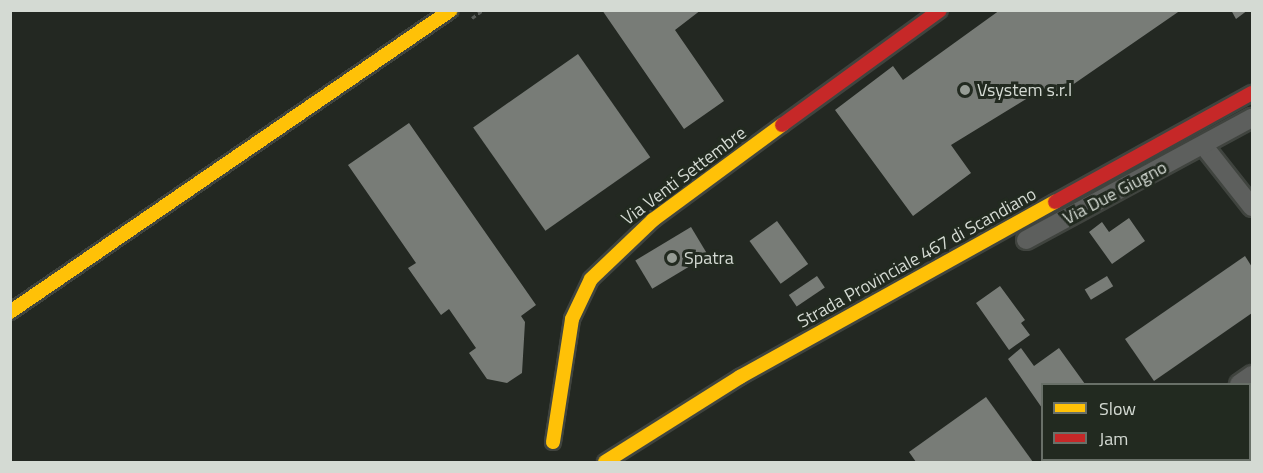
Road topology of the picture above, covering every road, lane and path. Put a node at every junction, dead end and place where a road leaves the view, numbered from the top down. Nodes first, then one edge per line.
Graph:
1 (451, 10) edge
2 (940, 10) edge
3 (1252, 93) edge
4 (1252, 118) edge
5 (1203, 145) junction
6 (1252, 207) edge
7 (1026, 240) dead end
8 (10, 312) edge
9 (552, 442) dead end
10 (604, 462) edge

1 - 8 main road
2 - 9 main road, Via Venti Settembre
3 - 10 main road, Strada Provinciale 467 di Scandiano
4 - 5 street, Via Due Giugno
5 - 6 street
5 - 7 street, Via Due Giugno

